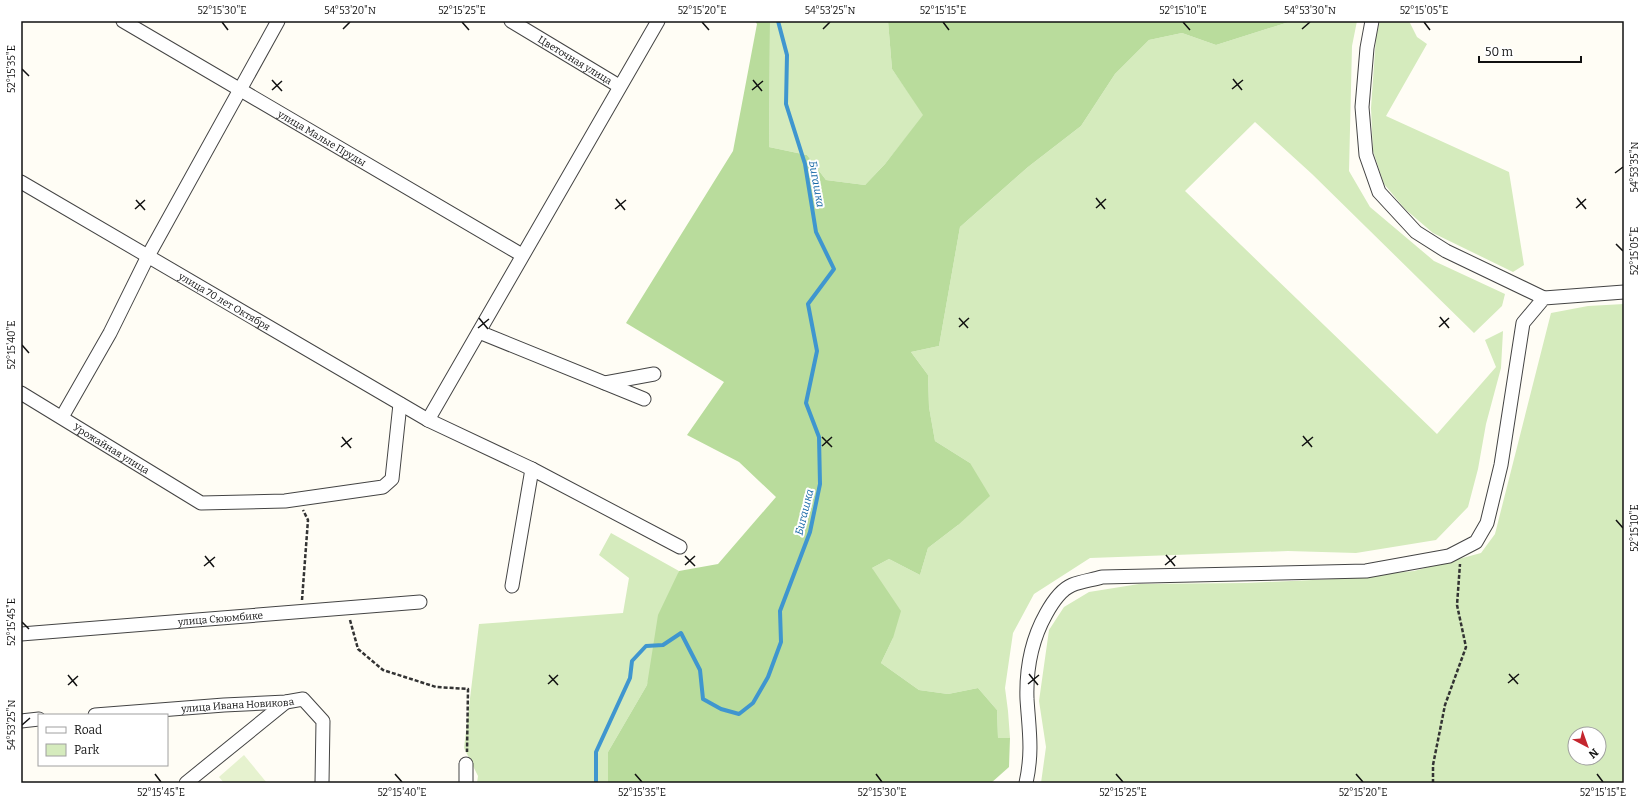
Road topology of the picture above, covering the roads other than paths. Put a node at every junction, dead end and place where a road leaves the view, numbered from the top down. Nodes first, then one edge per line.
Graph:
1 (123, 21) edge
2 (278, 21) edge
3 (511, 21) edge
4 (658, 21) edge
5 (1372, 21) edge
6 (619, 86) junction
7 (239, 90) junction
8 (21, 182) edge
9 (522, 255) junction
10 (148, 256) junction
11 (1624, 292) edge
12 (1544, 298) junction
13 (479, 332) junction
14 (654, 374) dead end
15 (605, 383) junction
16 (21, 393) edge
17 (644, 399) dead end
18 (400, 404) junction
19 (62, 417) junction
20 (428, 420) junction
21 (532, 469) junction
22 (680, 547) dead end
23 (512, 586) dead end
24 (420, 602) dead end
25 (21, 634) edge
26 (286, 702) junction
27 (108, 714) edge
28 (38, 719) edge
29 (21, 721) edge
30 (466, 764) road end
31 (186, 783) edge
32 (322, 783) edge
33 (466, 783) edge
34 (1026, 783) edge

1 - 7 street, улица Малые Пруды
2 - 7 street
3 - 6 street, Цветочная улица
4 - 6 street
5 - 12 street
6 - 9 street
7 - 9 street, улица Малые Пруды
7 - 10 street
8 - 10 street, улица 70 лет Октября
9 - 13 street
10 - 18 street, улица 70 лет Октября
10 - 19 street
11 - 12 street
12 - 34 street
13 - 15 street
13 - 20 street
14 - 15 street
15 - 17 street
16 - 19 street, Урожайная улица
18 - 19 street, Урожайная улица
18 - 20 street, улица 70 лет Октября
20 - 21 street, улица 70 лет Октября
21 - 22 street, улица 70 лет Октября
21 - 23 street
24 - 25 street, улица Сююмбике
26 - 27 street, улица Ивана Новикова
26 - 31 street
26 - 32 street, улица Ивана Новикова
28 - 29 street
30 - 33 street

